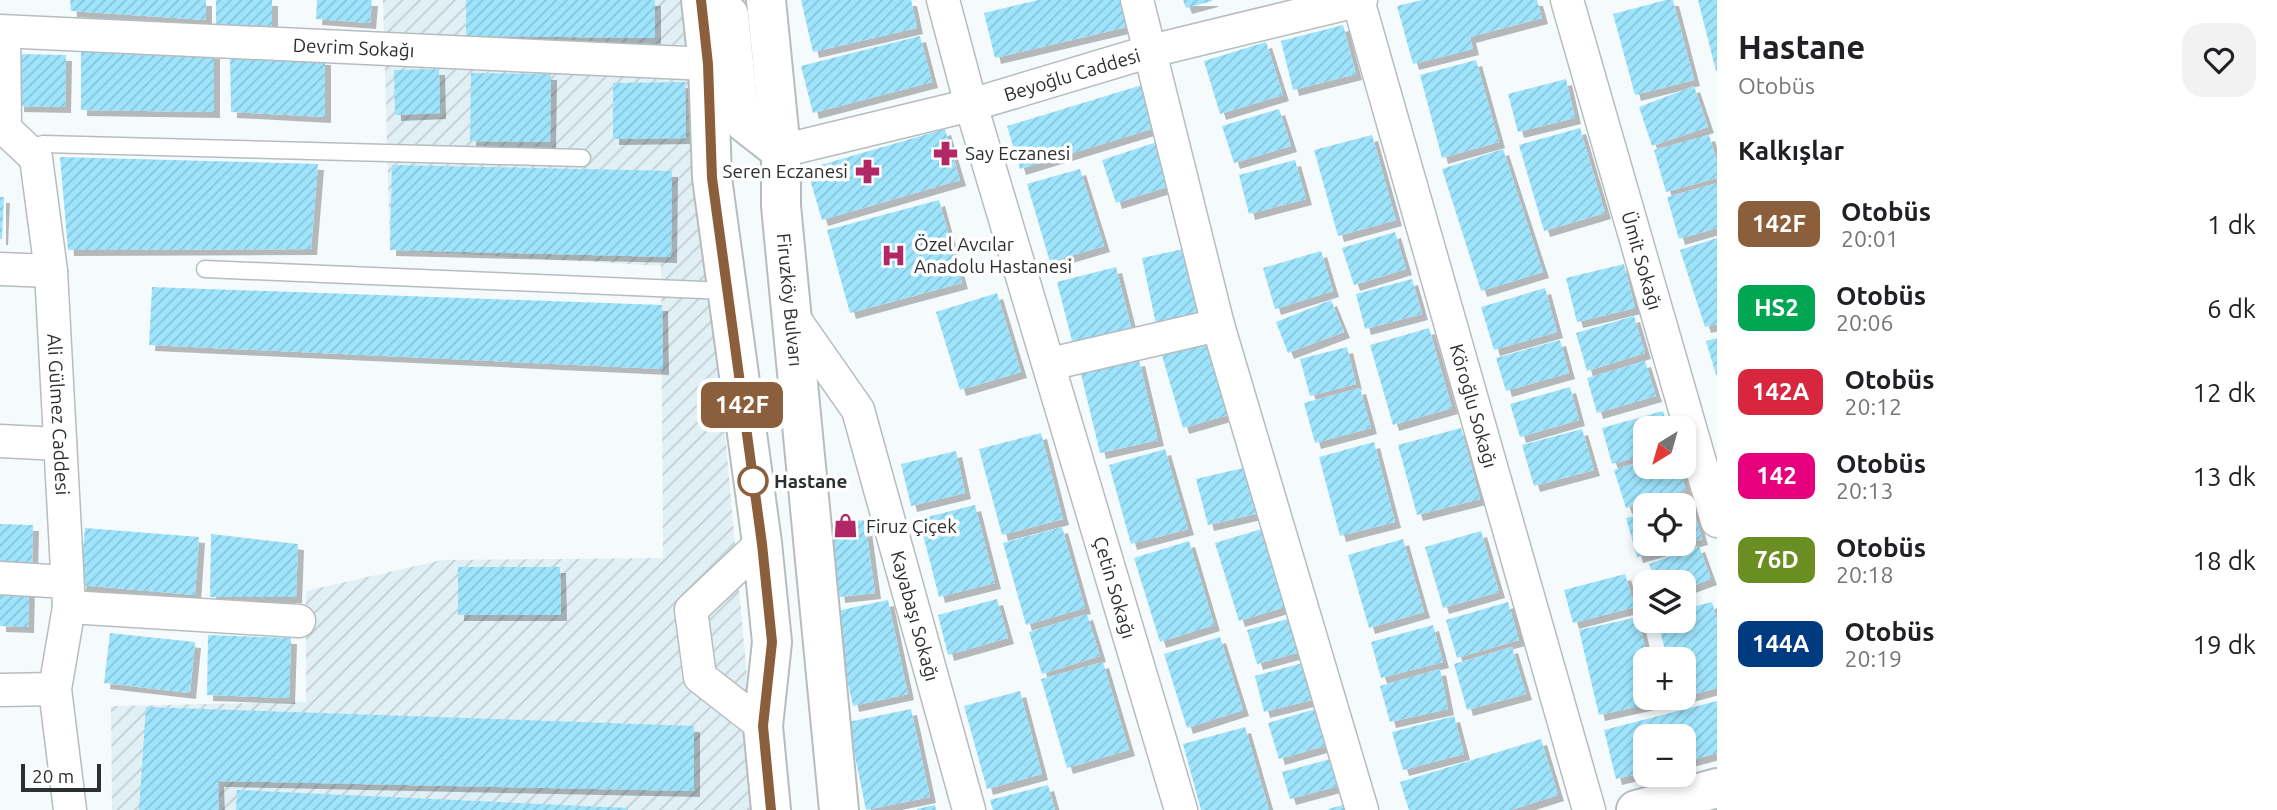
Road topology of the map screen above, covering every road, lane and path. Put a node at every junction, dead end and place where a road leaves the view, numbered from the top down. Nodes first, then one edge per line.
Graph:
1 (701, 0) edge
2 (727, 0) edge
3 (766, 0) edge
4 (943, 0) edge
5 (1137, 0) edge
6 (1359, 0) edge
7 (1567, 0) edge
8 (2, 31) edge
9 (1152, 51) junction
10 (708, 64) junction
11 (971, 105) junction
12 (11, 136) edge
13 (781, 151) junction
14 (582, 158) dead end
15 (205, 269) dead end
16 (0, 270) edge
17 (51, 271) junction
18 (726, 291) junction
19 (793, 317) junction
20 (1218, 325) junction
21 (1050, 364) junction
22 (0, 441) edge
23 (60, 444) junction
24 (1717, 521) edge
25 (762, 544) junction
26 (0, 578) edge
27 (68, 594) junction
28 (299, 621) dead end
29 (55, 689) junction
30 (0, 690) edge
31 (764, 742) junction
32 (1717, 788) edge
33 (70, 810) edge
34 (771, 810) edge
35 (791, 810) edge
36 (839, 810) edge
37 (969, 810) edge
38 (1181, 810) edge
39 (1362, 810) edge
40 (1589, 810) edge
41 (1636, 810) edge

1 - 10 main road
2 - 13 main road
3 - 13 main road, Firuzköy Bulvarı
4 - 11 street, Çetin Sokağı
5 - 9 street
6 - 9 street, Beyoğlu Caddesi
6 - 40 street, Köroğlu Sokağı
7 - 24 street, Ümit Sokağı
8 - 10 street, Devrim Sokağı
8 - 12 street, Ali Gülmez Caddesi
9 - 11 street, Beyoğlu Caddesi
9 - 20 street
10 - 18 main road
11 - 13 street, Beyoğlu Caddesi
11 - 21 street, Çetin Sokağı
12 - 14 lane
12 - 17 street, Ali Gülmez Caddesi
13 - 19 main road, Firuzköy Bulvarı
15 - 18 lane
16 - 17 street
17 - 23 street, Ali Gülmez Caddesi
18 - 25 main road
19 - 36 main road, Firuzköy Bulvarı
19 - 37 street, Kayabaşı Sokağı
20 - 21 street
20 - 39 street
21 - 38 street, Çetin Sokağı
22 - 23 street
23 - 27 street, Ali Gülmez Caddesi
25 - 31 main road
25 - 31 street
26 - 27 street
27 - 28 street
27 - 29 street, Ali Gülmez Caddesi
29 - 30 street
29 - 33 street, Ali Gülmez Caddesi
31 - 34 main road
31 - 35 main road
32 - 41 main road

